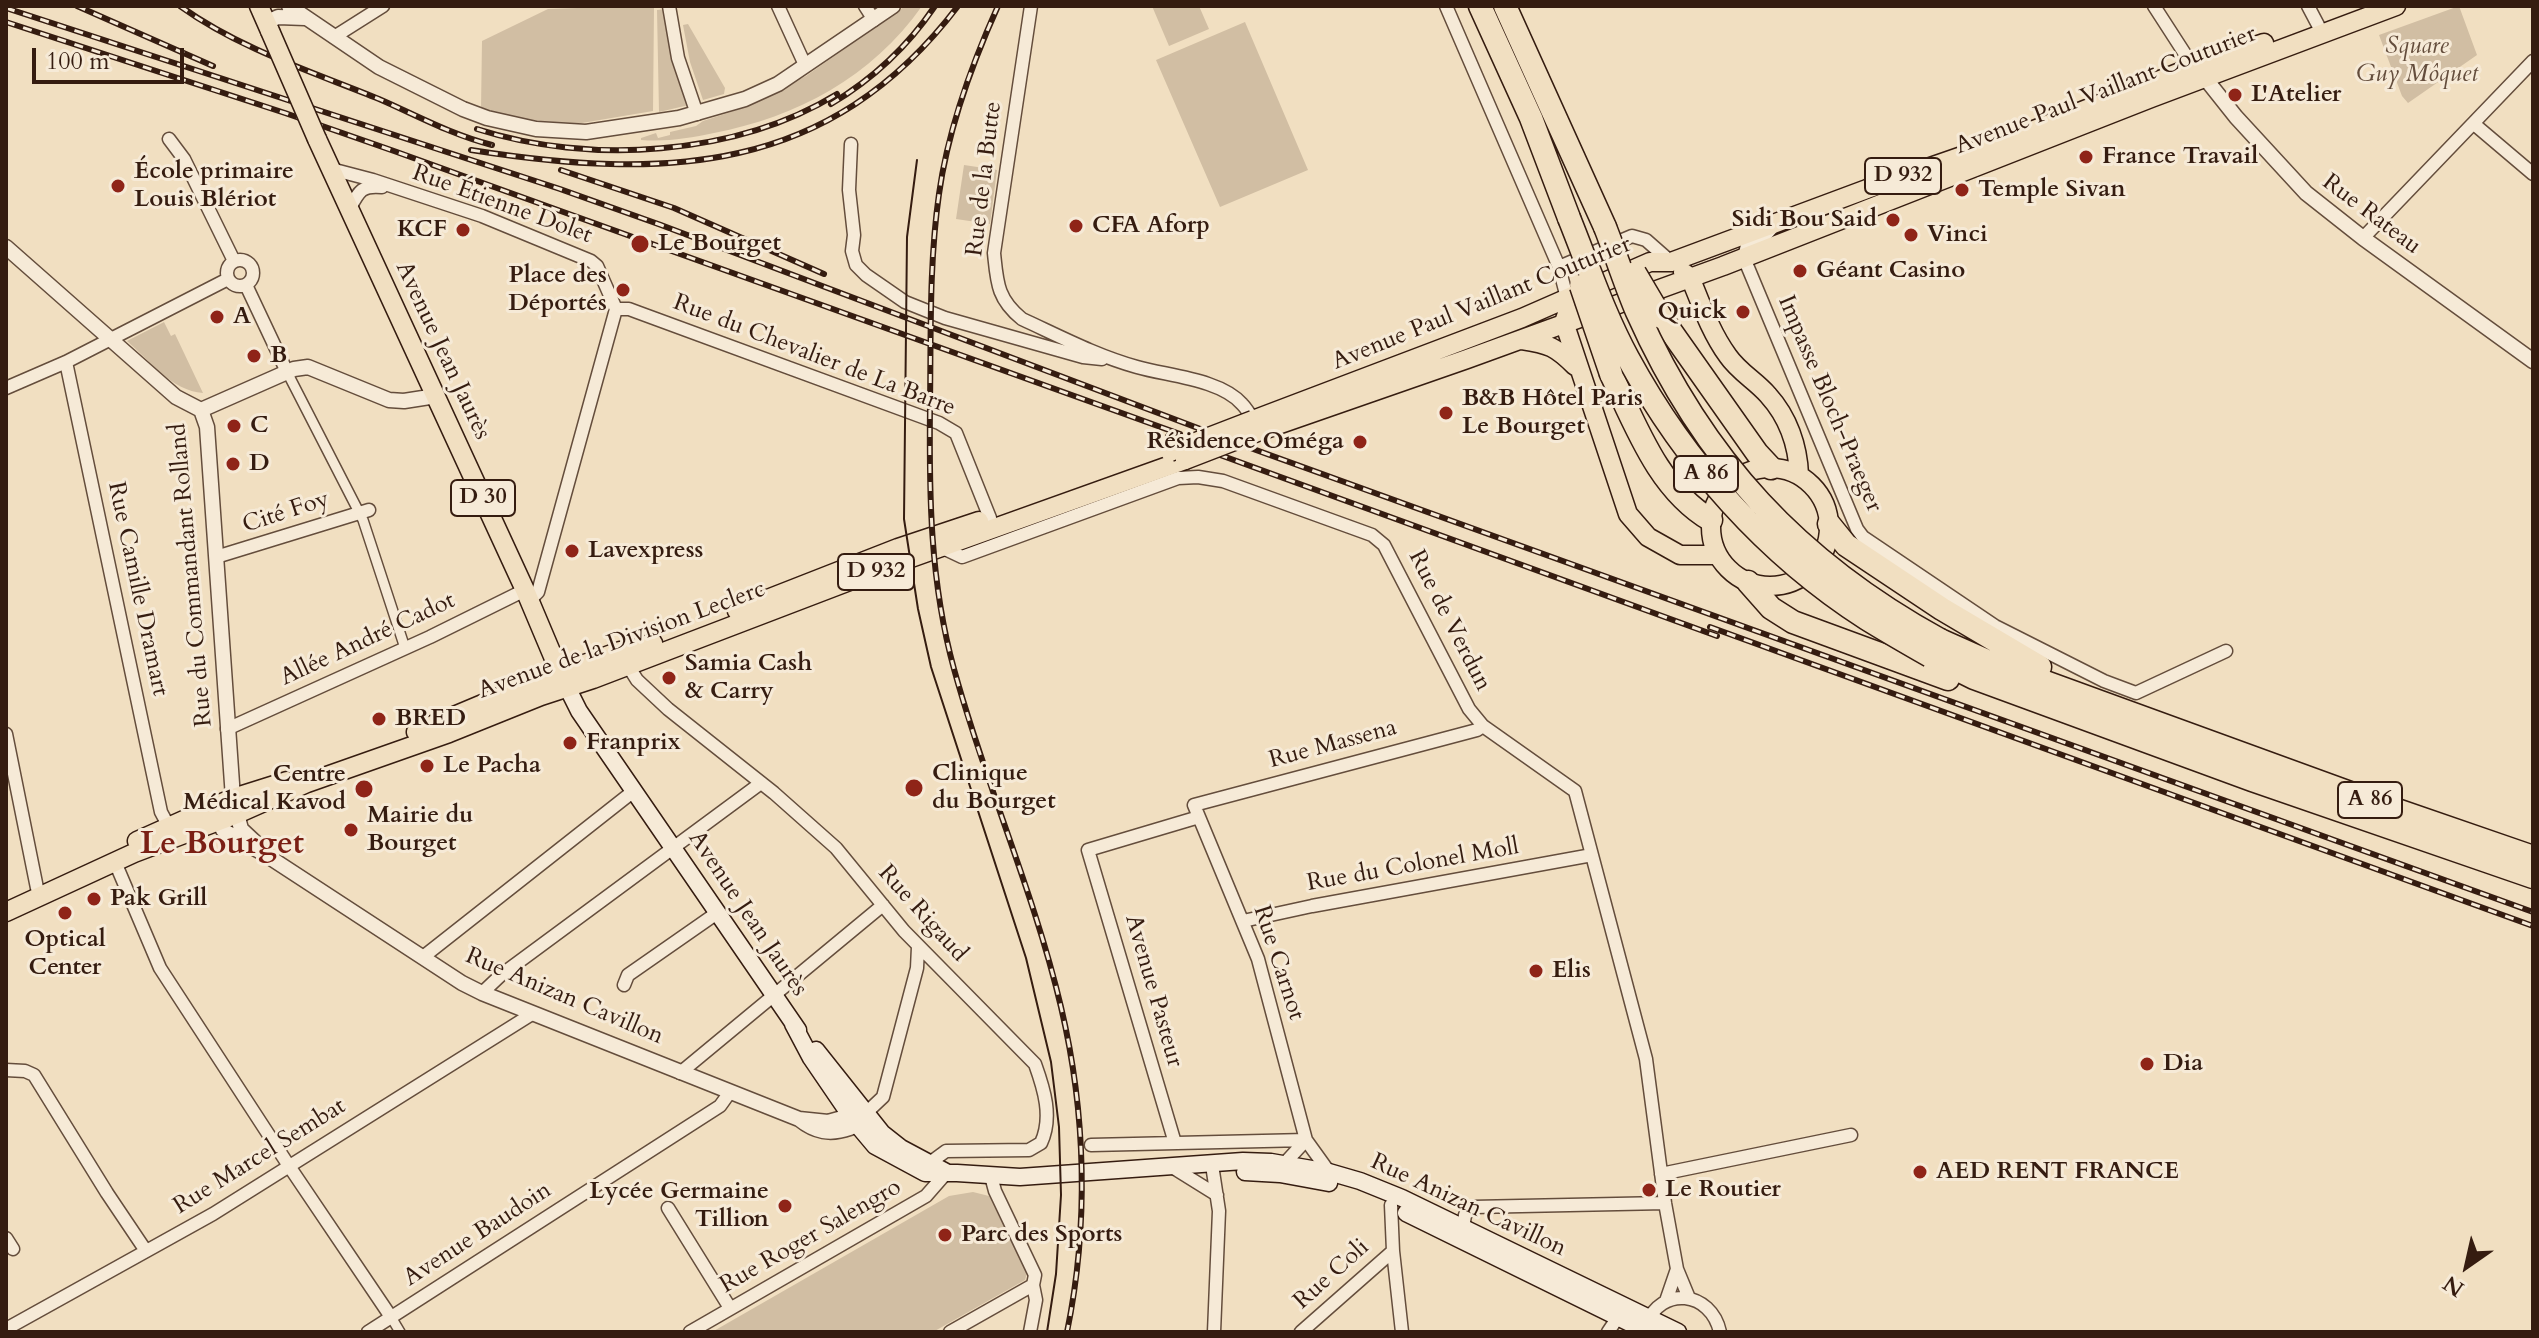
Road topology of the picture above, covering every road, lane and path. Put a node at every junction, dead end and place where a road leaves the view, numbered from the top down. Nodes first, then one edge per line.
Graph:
1 (289, 6) edge
2 (669, 6) edge
3 (778, 6) edge
4 (865, 6) edge
5 (893, 6) edge
6 (1031, 6) edge
7 (1446, 6) edge
8 (1480, 6) edge
9 (1505, 6) edge
10 (2154, 6) edge
11 (2308, 6) edge
12 (2368, 6) edge
13 (2396, 6) edge
14 (378, 7) edge
15 (309, 18) junction
16 (265, 20) edge
17 (874, 20) junction
18 (2318, 25) junction
19 (334, 37) junction
20 (2533, 61) edge
21 (805, 65) junction
22 (2199, 73) junction
23 (697, 114) junction
24 (2474, 124) junction
25 (169, 139) dead end
26 (851, 144) dead end
27 (2533, 174) edge
28 (389, 187) junction
29 (349, 190) junction
30 (1569, 218) junction
31 (1776, 224) junction
32 (1605, 227) junction
33 (2363, 238) junction
34 (6, 247) edge
35 (1744, 258) junction
36 (234, 261) junction
37 (1671, 262) junction
38 (1559, 267) junction
39 (1690, 277) junction
40 (228, 279) junction
41 (246, 285) junction
42 (616, 309) junction
43 (1567, 310) junction
44 (109, 338) junction
45 (1519, 339) junction
46 (2532, 359) edge
47 (1119, 360) junction
48 (66, 362) junction
49 (1580, 371) junction
50 (287, 372) junction
51 (6, 388) edge
52 (436, 396) junction
53 (201, 410) junction
54 (1256, 425) junction
55 (1178, 456) junction
56 (1771, 468) junction
57 (1799, 475) junction
58 (364, 512) junction
59 (990, 518) junction
60 (1711, 520) junction
61 (1829, 524) junction
62 (943, 548) junction
63 (1718, 555) junction
64 (216, 557) junction
65 (1748, 582) junction
66 (528, 595) junction
67 (405, 648) junction
68 (1935, 648) junction
69 (2226, 651) dead end
70 (627, 664) junction
71 (1974, 678) junction
72 (563, 680) junction
73 (2067, 688) junction
74 (1483, 726) junction
75 (227, 729) junction
76 (6, 734) edge
77 (761, 783) junction
78 (635, 790) junction
79 (230, 811) junction
80 (1197, 811) junction
81 (168, 825) junction
82 (2390, 829) junction
83 (673, 847) junction
84 (1088, 850) joint
85 (1592, 855) junction
86 (2533, 857) edge
87 (115, 862) junction
88 (2533, 877) edge
89 (37, 888) junction
90 (2533, 892) edge
91 (6, 901) edge
92 (883, 905) junction
93 (6, 912) edge
94 (717, 913) junction
95 (1243, 921) junction
96 (918, 947) junction
97 (423, 957) junction
98 (624, 985) dead end
99 (482, 993) junction
100 (774, 997) junction
101 (532, 1014) junction
102 (6, 1070) edge
103 (680, 1073) junction
104 (730, 1092) junction
105 (860, 1117) junction
106 (1851, 1135) dead end
107 (1306, 1140) junction
108 (1175, 1143) junction
109 (1091, 1145) dead end
110 (931, 1162) junction
111 (1285, 1163) junction
112 (1212, 1165) junction
113 (289, 1166) junction
114 (1172, 1167) junction
115 (947, 1172) junction
116 (1329, 1172) junction
117 (1661, 1174) junction
118 (991, 1176) junction
119 (1217, 1195) junction
120 (1665, 1203) junction
121 (1391, 1205) junction
122 (668, 1208) dead end
123 (1463, 1228) junction
124 (146, 1251) junction
125 (1393, 1251) junction
126 (1677, 1269) junction
127 (1033, 1285) junction
128 (1689, 1298) junction
129 (1666, 1301) junction
130 (730, 1308) junction
131 (391, 1317) junction
132 (1618, 1317) junction
133 (1647, 1328) edge
134 (6, 1329) edge
135 (1722, 1331) edge
136 (368, 1332) edge
137 (400, 1332) edge
138 (690, 1332) edge
139 (950, 1332) edge
140 (1030, 1332) edge
141 (1214, 1332) edge
142 (1301, 1332) edge
143 (1402, 1332) edge
144 (1608, 1332) edge
145 (1678, 1332) edge

1 - 15 street
2 - 23 street
3 - 21 street
4 - 17 street
5 - 17 street
6 - 47 street, Rue de la Butte
7 - 38 street
8 - 30 highway, A 86
9 - 32 highway, A 86
10 - 22 street
11 - 18 street
12 - 18 main road, Avenue Paul Vaillant Couturier / D 932
13 - 22 main road, Avenue Paul Vaillant Couturier / D 932
14 - 19 street
15 - 16 street
15 - 19 street
16 - 29 main road, Avenue Jean Jaurès / D 30, bridge
17 - 21 street
18 - 22 main road, Avenue Paul Vaillant Couturier / D 932
19 - 23 street
20 - 24 street
21 - 23 street
22 - 31 main road, Avenue Paul Vaillant Couturier / D 932
22 - 33 street, Rue Rateau
22 - 35 main road, Avenue Paul Vaillant Couturier / D 932
24 - 27 street
24 - 33 street
25 - 36 street
26 - 47 street
28 - 29 street, Rue Étienne Dolet
28 - 29 street, Rue Étienne Dolet
28 - 42 street, Rue Étienne Dolet
29 - 52 main road, Avenue Jean Jaurès / D 30
30 - 60 highway, bridge
30 - 68 highway, A 86, bridge
31 - 35 street, Avenue Paul Vaillant Couturier
31 - 37 main road, Avenue Paul Vaillant Couturier / D 932
32 - 56 highway, bridge
32 - 68 highway, A 86, bridge
33 - 46 street, Rue Rateau
34 - 44 street, Rue du Commandant Rolland
35 - 39 main road, Avenue Paul Vaillant Couturier / D 932
35 - 69 street, Impasse Bloch-Praeger
36 - 40 street
36 - 41 street
37 - 38 street
37 - 39 main road
37 - 43 main road, Avenue Paul Vaillant Couturier / D 932
38 - 43 street
39 - 43 main road, Avenue Paul Vaillant Couturier / D 932
39 - 57 main road
40 - 41 street
40 - 44 street
41 - 50 street
42 - 59 street, Rue du Chevalier de La Barre
42 - 66 street
43 - 45 main road, Avenue Paul Vaillant Couturier / D 932
43 - 49 main road
43 - 54 main road, Avenue Paul Vaillant Couturier / D 932
44 - 48 street
44 - 53 street, Rue du Commandant Rolland
45 - 49 main road
45 - 54 main road, Avenue Paul Vaillant Couturier / D 932
47 - 54 street, Rue de la Butte
48 - 51 street
48 - 81 street, Rue Camille Dramart
49 - 63 main road
50 - 52 street
50 - 53 street
50 - 58 street
52 - 66 main road, Avenue Jean Jaurès / D 30
53 - 64 street, Rue du Commandant Rolland
54 - 55 main road, Avenue de la Division Leclerc / D 932, bridge
55 - 59 main road, Avenue de la Division Leclerc / D 932
55 - 62 main road, Avenue de la Division Leclerc / D 932
56 - 57 main road
56 - 60 main road
57 - 61 main road
58 - 64 street, Cité Foy
58 - 67 street
59 - 72 main road, Avenue de la Division Leclerc / D 932
60 - 63 main road
61 - 65 main road
61 - 73 highway
62 - 70 main road, Avenue de la Division Leclerc / D 932
62 - 74 street, Rue de Verdun
63 - 65 main road
64 - 75 street, Rue du Commandant Rolland
65 - 71 highway
66 - 67 street, Allée André Cadot
66 - 72 main road, Avenue Jean Jaurès / D 30
67 - 75 street, Allée André Cadot
68 - 71 highway, A 86
68 - 73 highway, A 86
70 - 72 main road, Avenue de la Division Leclerc / D 932
70 - 77 street, Rue Rigaud
71 - 82 highway, A 86
72 - 78 main road, Avenue Jean Jaurès
72 - 79 main road, Avenue de la Division Leclerc / D 932
73 - 86 highway, A 86
74 - 80 street, Rue Massena
74 - 85 street, Rue de Verdun
75 - 79 street, Rue du Commandant Rolland
76 - 89 street
77 - 83 street
77 - 92 street, Rue Rigaud
78 - 83 main road, Avenue Jean Jaurès
78 - 97 street
79 - 81 main road, Avenue de la Division Leclerc / D 932
79 - 87 main road, Avenue de la Division Leclerc / D 932
79 - 97 street, Rue Anizan Cavillon
80 - 84 street, Rue Massena
80 - 95 street, Rue Carnot
81 - 89 main road, Avenue de la Division Leclerc / D 932
82 - 88 highway, A 86
82 - 90 highway
83 - 94 main road, Avenue Jean Jaurès
83 - 99 street
84 - 108 street, Avenue Pasteur
85 - 95 street, Rue du Colonel Moll
85 - 117 street, Rue de Verdun
87 - 93 main road, Avenue de la Division Leclerc / D 932
87 - 113 street
89 - 91 main road, Avenue de la Division Leclerc / D 932
92 - 96 street, Rue Rigaud
92 - 100 street
94 - 98 street
94 - 100 main road, Avenue Jean Jaurès
95 - 107 street, Rue Carnot
96 - 105 street
96 - 110 street, Rue Rigaud
97 - 99 street, Rue Anizan Cavillon
99 - 101 street, Rue Anizan Cavillon
100 - 103 street
100 - 105 main road, Avenue Jean Jaurès
101 - 103 street, Rue Anizan Cavillon
101 - 113 street, Rue Marcel Sembat
102 - 124 street
103 - 104 street, Rue Anizan Cavillon
104 - 105 street, Rue Anizan Cavillon
104 - 131 street, Avenue Baudoin
105 - 110 main road, Rue Anizan Cavillon
105 - 115 main road, Rue Anizan Cavillon
106 - 117 street
107 - 108 street
107 - 111 street
107 - 116 street
108 - 109 street
110 - 115 main road, Rue Anizan Cavillon
111 - 112 main road, Rue Anizan Cavillon
111 - 116 main road, Rue Anizan Cavillon
112 - 114 main road, Rue Anizan Cavillon
112 - 119 street
112 - 121 main road, Rue Anizan Cavillon
113 - 124 street, Rue Marcel Sembat
113 - 131 street
114 - 118 main road, Rue Anizan Cavillon
114 - 119 street
115 - 118 main road, Rue Anizan Cavillon
115 - 130 street, Rue Roger Salengro
116 - 123 main road, Rue Anizan Cavillon
117 - 120 street, Rue de Verdun
118 - 127 street
119 - 141 street
120 - 123 street
120 - 126 street, Rue de Verdun
121 - 125 street
121 - 132 main road, Rue Anizan Cavillon
122 - 130 street
123 - 133 main road, Rue Anizan Cavillon
124 - 134 street, Rue Marcel Sembat
125 - 142 street, Rue Coli
125 - 143 street
126 - 128 street, Rue de Verdun
126 - 129 street, Rue de Verdun
127 - 139 street
127 - 140 street
128 - 129 street
128 - 135 street
129 - 133 street
130 - 138 street, Rue Roger Salengro
131 - 136 street, Avenue Baudoin
131 - 137 street
132 - 133 main road, Rue Anizan Cavillon
132 - 144 street
133 - 145 main road

